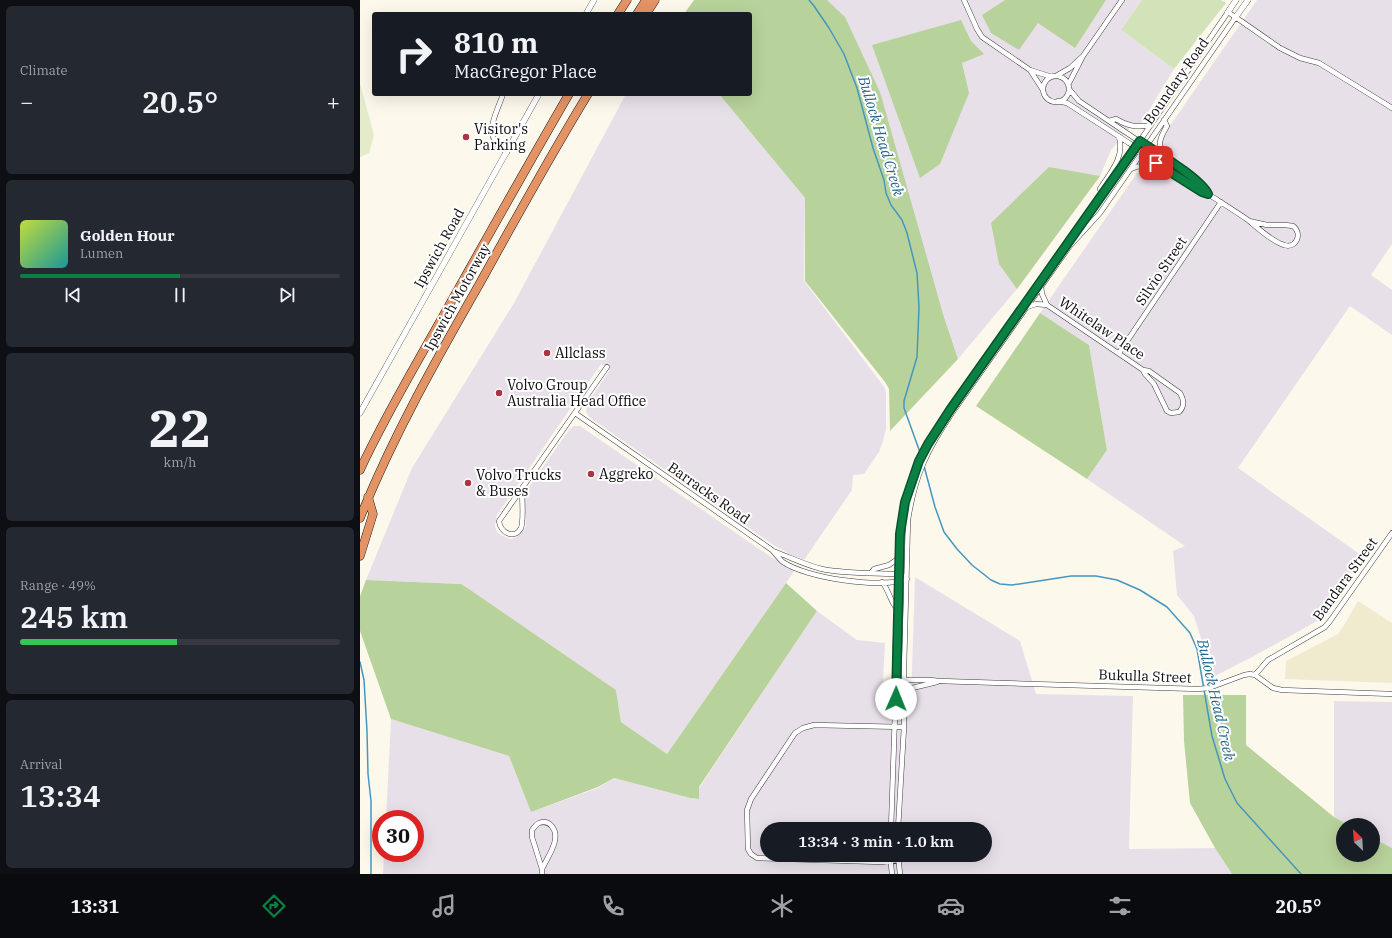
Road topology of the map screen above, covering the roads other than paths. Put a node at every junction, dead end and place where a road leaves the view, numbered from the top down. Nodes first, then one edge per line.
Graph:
1 (594, 0) edge
2 (627, 0) edge
3 (646, 0) edge
4 (655, 0) edge
5 (964, 0) edge
6 (1122, 0) edge
7 (1236, 0) edge
8 (1248, 0) edge
9 (587, 12) edge
10 (619, 12) edge
11 (638, 12) edge
12 (647, 12) edge
13 (1228, 12) junction
14 (1235, 18) junction
15 (1083, 56) junction
16 (1030, 70) junction
17 (1054, 76) junction
18 (1069, 87) junction
19 (1044, 90) junction
20 (502, 96) edge
21 (538, 96) edge
22 (568, 96) edge
23 (587, 96) edge
24 (1058, 101) junction
25 (1392, 108) edge
26 (1164, 120) junction
27 (1109, 121) junction
28 (1151, 125) junction
29 (1119, 137) junction
30 (1140, 141) junction
31 (1146, 146) junction
32 (1135, 148) junction
33 (507, 152) junction
34 (1142, 153) junction
35 (1162, 156) junction
36 (1162, 168) junction
37 (1130, 169) junction
38 (1102, 194) junction
39 (1208, 194) junction
40 (1221, 202) junction
41 (1250, 221) junction
42 (1041, 286) junction
43 (1047, 305) junction
44 (1027, 307) junction
45 (1119, 353) junction
46 (607, 367) dead end
47 (1143, 370) junction
48 (951, 412) junction
49 (360, 413) edge
50 (575, 413) junction
51 (360, 470) edge
52 (912, 487) junction
53 (522, 489) junction
54 (368, 497) junction
55 (360, 518) edge
56 (1392, 533) edge
57 (772, 550) junction
58 (360, 556) edge
59 (899, 558) junction
60 (871, 573) junction
61 (899, 574) junction
62 (907, 579) junction
63 (882, 582) junction
64 (899, 582) junction
65 (897, 609) junction
66 (1255, 675) junction
67 (904, 680) junction
68 (939, 681) junction
69 (896, 685) junction
70 (904, 689) junction
71 (1392, 694) edge
72 (894, 727) junction
73 (904, 727) junction
74 (891, 822) edge
75 (898, 822) edge
76 (760, 858) edge
77 (890, 862) edge
78 (899, 862) edge
79 (542, 871) edge
80 (892, 874) edge
81 (900, 874) edge

1 - 9 street
2 - 10 highway
3 - 11 highway
4 - 12 highway
5 - 16 street
6 - 15 street
7 - 13 street, Boundary Road
8 - 14 street, Boundary Road
13 - 14 street
13 - 28 street, Boundary Road
14 - 25 street
14 - 26 street, Boundary Road
15 - 17 street
15 - 18 street
16 - 17 street
16 - 19 street
17 - 18 street
17 - 19 street
18 - 24 street
18 - 27 street
19 - 24 street
20 - 33 street
21 - 33 street, Ipswich Road
22 - 51 highway, Ipswich Motorway
23 - 54 highway, Ipswich Motorway
24 - 29 street
26 - 31 street, Boundary Road
26 - 35 street
27 - 28 street
27 - 30 street
28 - 30 street, Boundary Road
29 - 32 street
29 - 38 street
30 - 31 street
30 - 32 street, Boundary Road
31 - 34 street, Boundary Road
31 - 35 street
32 - 34 street
32 - 38 street, Boundary Road
33 - 49 street, Ipswich Road
34 - 36 street
34 - 37 street, Boundary Road
35 - 39 street
36 - 37 street
36 - 39 street
37 - 42 street, Boundary Road
38 - 48 street, Boundary Road
39 - 40 street
40 - 41 street
40 - 45 street, Silvio Street
41 - 41 street
42 - 43 street, Whitelaw Place
42 - 44 street, Boundary Road
43 - 44 street, Whitelaw Place
43 - 45 street, Whitelaw Place
44 - 48 street, Boundary Road
45 - 47 street, Whitelaw Place
46 - 50 street
47 - 47 street, Whitelaw Place
48 - 52 street, Boundary Road
50 - 53 street
50 - 57 street, Barracks Road
52 - 59 street, Boundary Road
52 - 62 street, Boundary Road
53 - 53 street
54 - 55 highway, Ipswich Motorway
54 - 58 highway
56 - 66 street, Bandara Street
57 - 60 street, Barracks Road
57 - 63 street, Barracks Road
59 - 60 street
59 - 61 street, Boundary Road
60 - 61 street, Barracks Road
61 - 62 street, Barracks Road
61 - 64 street, Boundary Road
62 - 64 street, Barracks Road
62 - 67 street, Boundary Road
63 - 64 street, Barracks Road
63 - 65 street
64 - 65 street, Boundary Road
65 - 69 street, Boundary Road
66 - 68 street, Bukulla Street
66 - 71 street
67 - 68 street, Bukulla Street
67 - 69 street
67 - 70 street, Boundary Road
68 - 70 street, Bukulla Street
69 - 70 street
69 - 72 street, Boundary Road
70 - 73 street, Boundary Road
72 - 73 street
72 - 74 street, Boundary Road
72 - 76 street
73 - 75 street, Boundary Road
77 - 80 street
78 - 81 street
79 - 79 street

